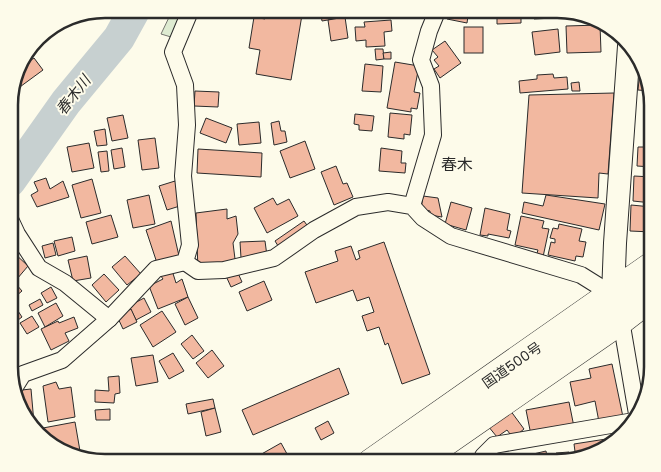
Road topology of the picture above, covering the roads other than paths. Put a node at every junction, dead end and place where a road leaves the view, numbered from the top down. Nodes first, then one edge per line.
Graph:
1 (187, 18) edge
2 (434, 18) edge
3 (628, 55) edge
4 (412, 206) junction
5 (18, 236) edge
6 (185, 262) junction
7 (643, 272) edge
8 (613, 294) junction
9 (643, 303) edge
10 (109, 319) junction
11 (621, 320) junction
12 (19, 381) edge
13 (635, 404) edge
14 (622, 424) edge
15 (384, 454) edge
16 (428, 454) edge
17 (485, 454) edge

1 - 6 street
2 - 4 street
3 - 8 street
4 - 6 street
4 - 8 street
5 - 10 street
6 - 10 street
7 - 8 highway, 国道500号
8 - 11 street
8 - 15 highway, 国道500号
9 - 11 highway, 国道500号
10 - 12 street
11 - 13 street
11 - 16 highway, 国道500号
14 - 17 street

